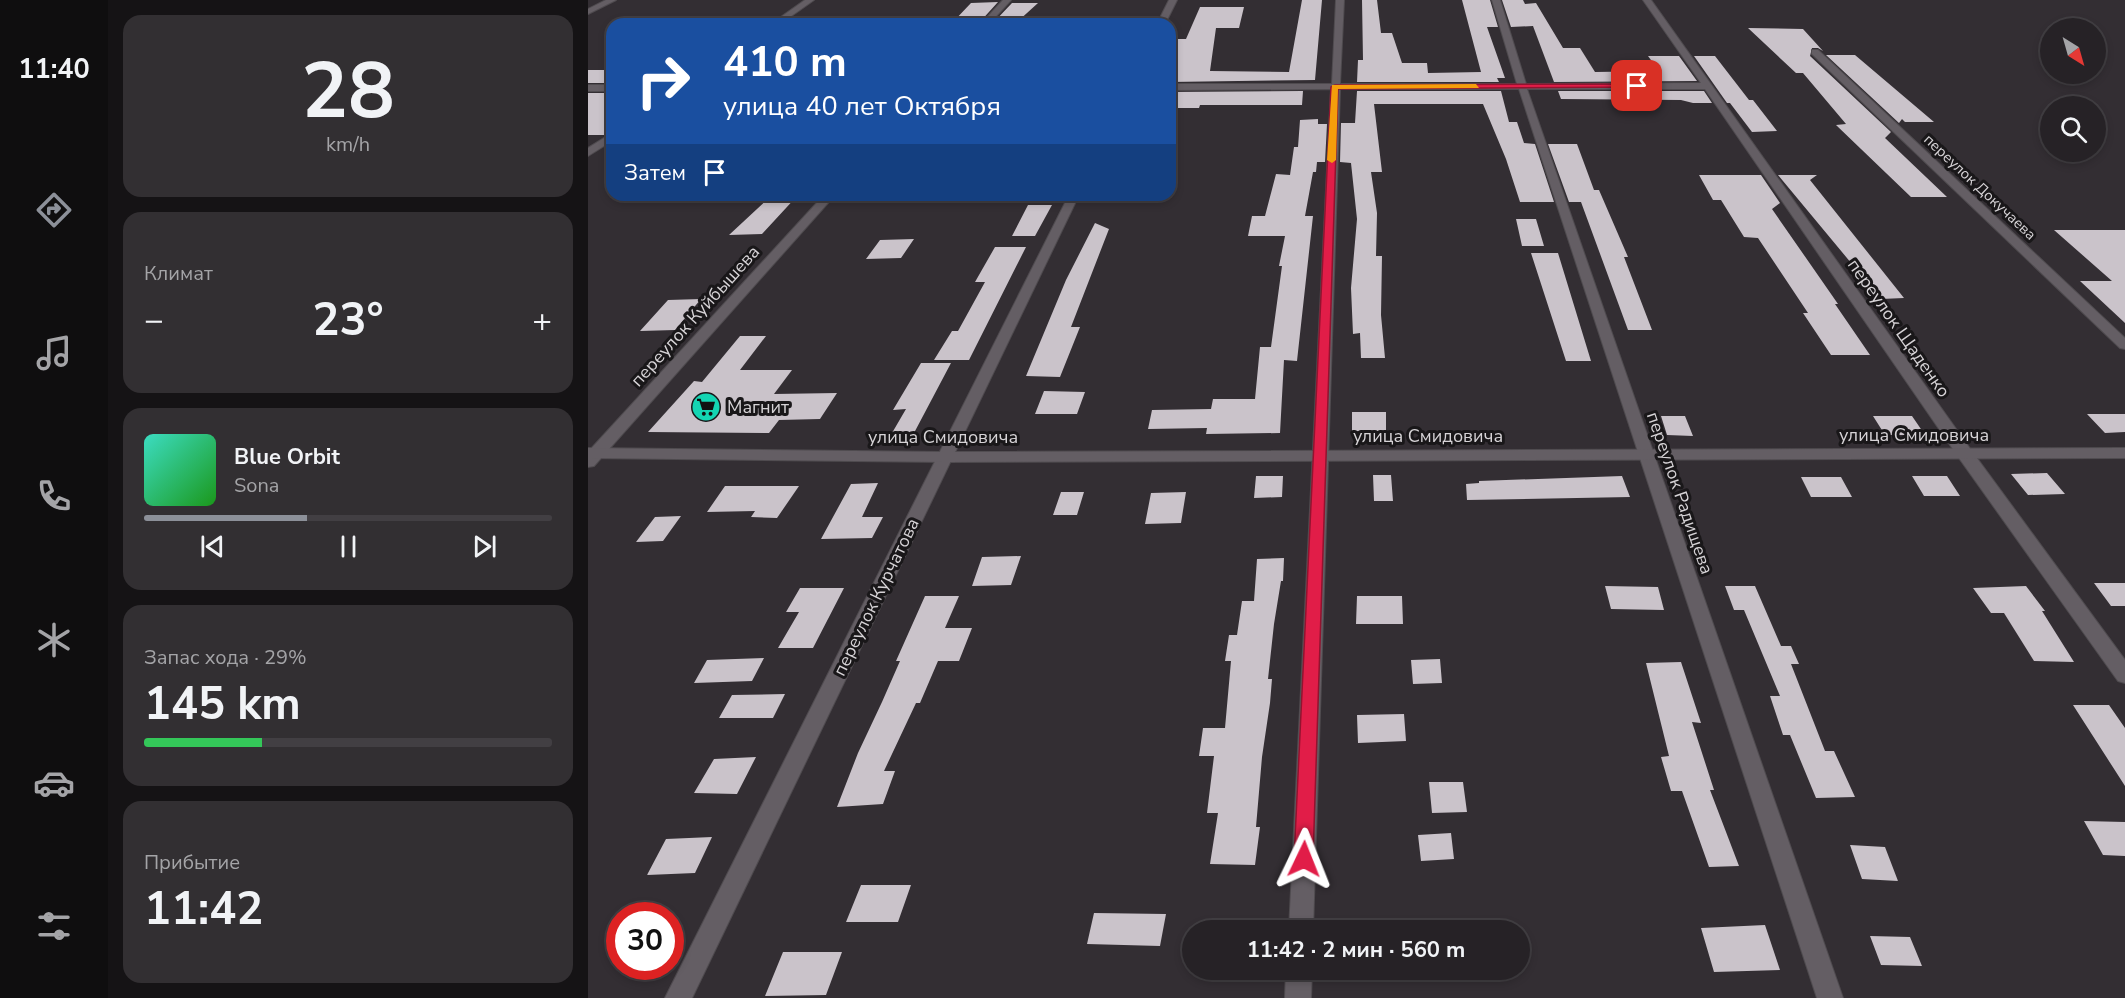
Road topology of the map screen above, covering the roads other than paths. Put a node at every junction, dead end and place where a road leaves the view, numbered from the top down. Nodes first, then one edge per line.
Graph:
1 (612, 0) edge
2 (810, 0) edge
3 (1007, 0) edge
4 (1173, 0) edge
5 (1340, 0) edge
6 (1496, 0) edge
7 (1647, 0) edge
8 (588, 12) edge
9 (783, 18) edge
10 (990, 18) edge
11 (1164, 18) edge
12 (1815, 52) dead end
13 (1522, 86) junction
14 (1707, 86) junction
15 (1176, 87) edge
16 (1335, 87) junction
17 (588, 88) edge
18 (606, 88) edge
19 (606, 140) edge
20 (588, 153) edge
21 (825, 201) edge
22 (1071, 201) edge
23 (2125, 345) edge
24 (2125, 453) edge
25 (1965, 454) junction
26 (1646, 455) junction
27 (591, 456) edge
28 (1319, 456) junction
29 (945, 457) junction
30 (2125, 675) edge
31 (1301, 920) edge
32 (1299, 980) edge
33 (678, 998) edge
34 (1298, 998) edge
35 (1830, 998) edge

1 - 8 street
2 - 9 street
3 - 10 street
4 - 11 street
5 - 16 street
6 - 13 street, переулок Радищева
7 - 14 street, переулок Щаденко
12 - 23 street, переулок Докучаева
13 - 14 street
13 - 16 street
13 - 26 street, переулок Радищева
14 - 25 street, переулок Щаденко
15 - 16 street
16 - 28 street
17 - 18 street
19 - 20 street
21 - 27 street, переулок Куйбышева
22 - 29 street, переулок Курчатова
24 - 25 street, улица Смидовича
25 - 26 street, улица Смидовича
25 - 30 street, переулок Щаденко
26 - 28 street, улица Смидовича
26 - 35 street, переулок Радищева
27 - 29 street, улица Смидовича
28 - 29 street, улица Смидовича
28 - 31 street
29 - 33 street, переулок Курчатова
32 - 34 street

